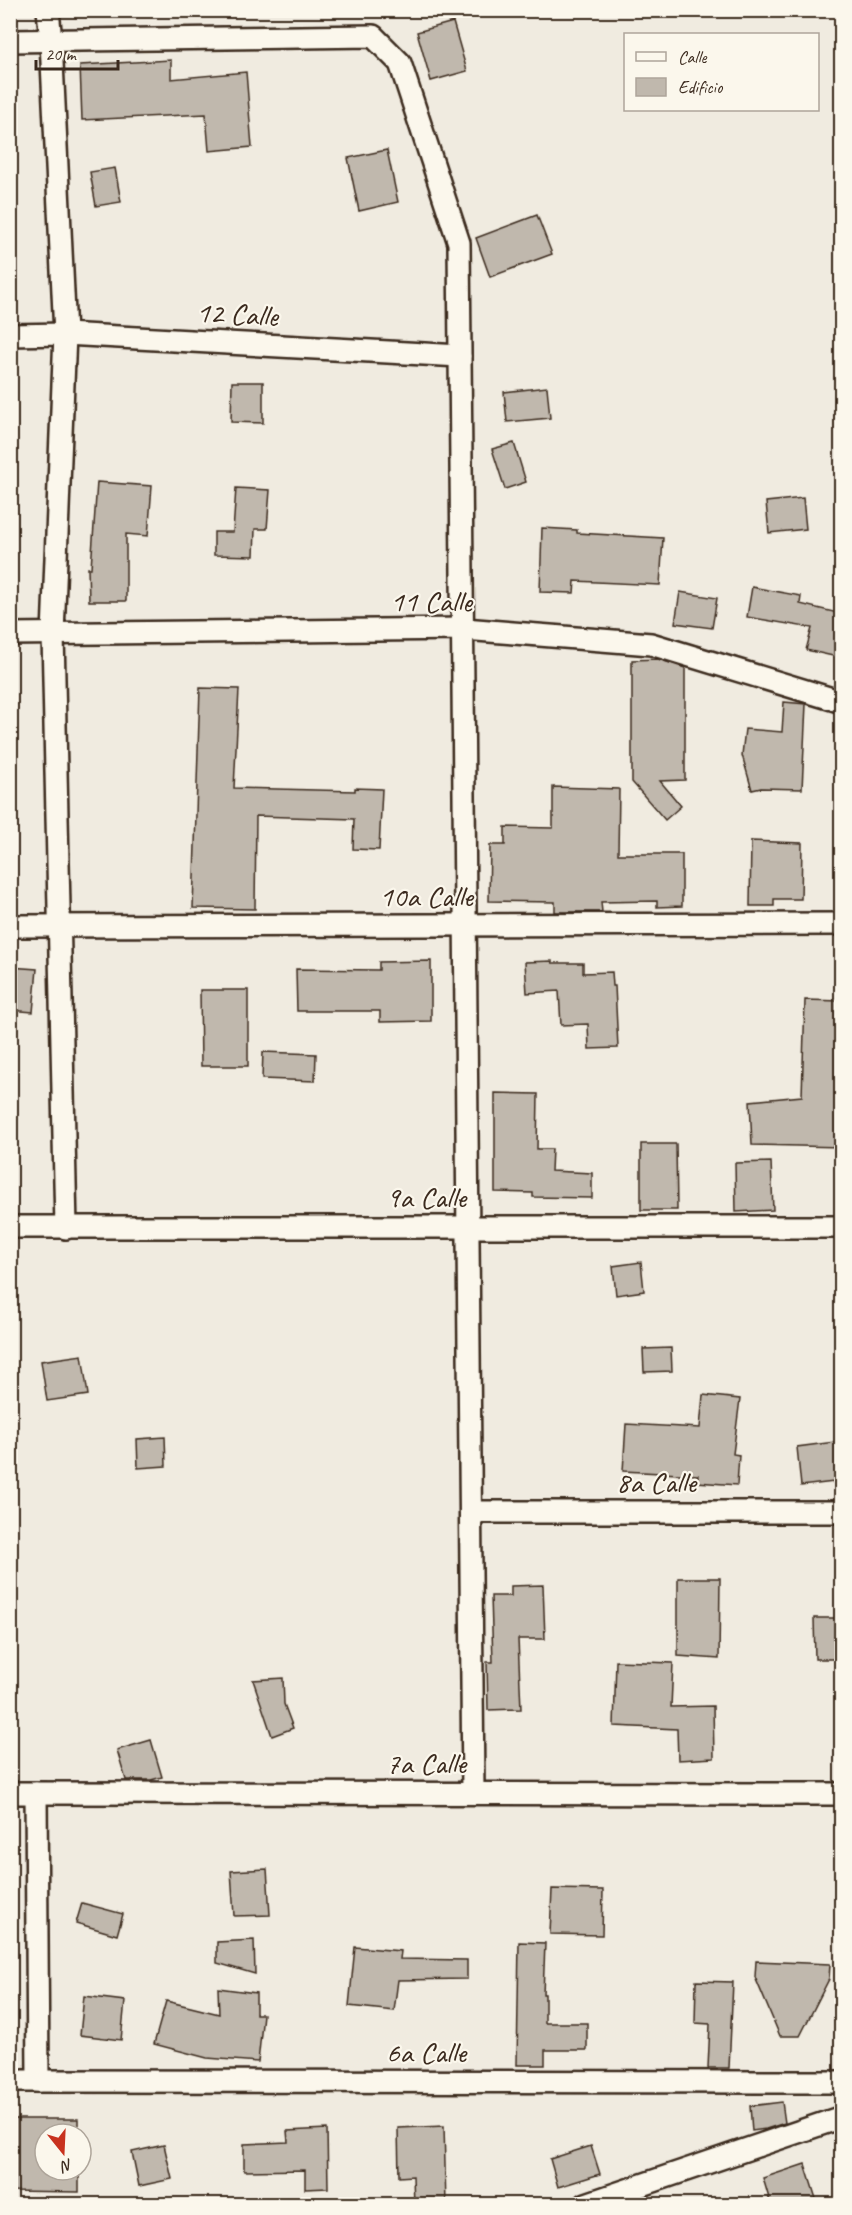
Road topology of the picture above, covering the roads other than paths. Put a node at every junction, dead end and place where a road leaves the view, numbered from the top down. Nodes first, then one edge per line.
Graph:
1 (48, 10) edge
2 (10, 41) edge
3 (51, 41) junction
4 (65, 334) junction
5 (10, 335) edge
6 (460, 356) junction
7 (464, 629) junction
8 (10, 634) edge
9 (53, 634) junction
10 (842, 702) edge
11 (842, 924) edge
12 (10, 926) edge
13 (59, 926) junction
14 (465, 926) junction
15 (10, 1227) edge
16 (468, 1227) junction
17 (842, 1227) edge
18 (66, 1228) junction
19 (471, 1512) junction
20 (842, 1512) edge
21 (10, 1793) edge
22 (36, 1793) junction
23 (473, 1793) junction
24 (842, 1794) edge
25 (10, 2081) edge
26 (38, 2081) junction
27 (842, 2082) edge
28 (842, 2117) edge
29 (586, 2205) edge

1 - 3 street
2 - 3 street
3 - 4 street
3 - 6 street
4 - 5 street, 12 Calle
4 - 6 street, 12 Calle
4 - 9 street
6 - 7 street
7 - 9 street, 11 Calle
7 - 10 street, 11 Calle
7 - 14 street
8 - 9 street, 11 Calle
9 - 13 street
11 - 14 street, 10a Calle
12 - 13 street, 10a Calle
13 - 14 street, 10a Calle
13 - 18 street
14 - 16 street
15 - 18 street, 9a Calle
16 - 17 street, 9a Calle
16 - 18 street, 9a Calle
16 - 19 street
19 - 20 street, 8a Calle
19 - 23 street
21 - 22 street, 7a Calle
22 - 23 street, 7a Calle
22 - 26 street
23 - 24 street, 7a Calle
25 - 26 street, 6a Calle
26 - 27 street, 6a Calle
28 - 29 street

